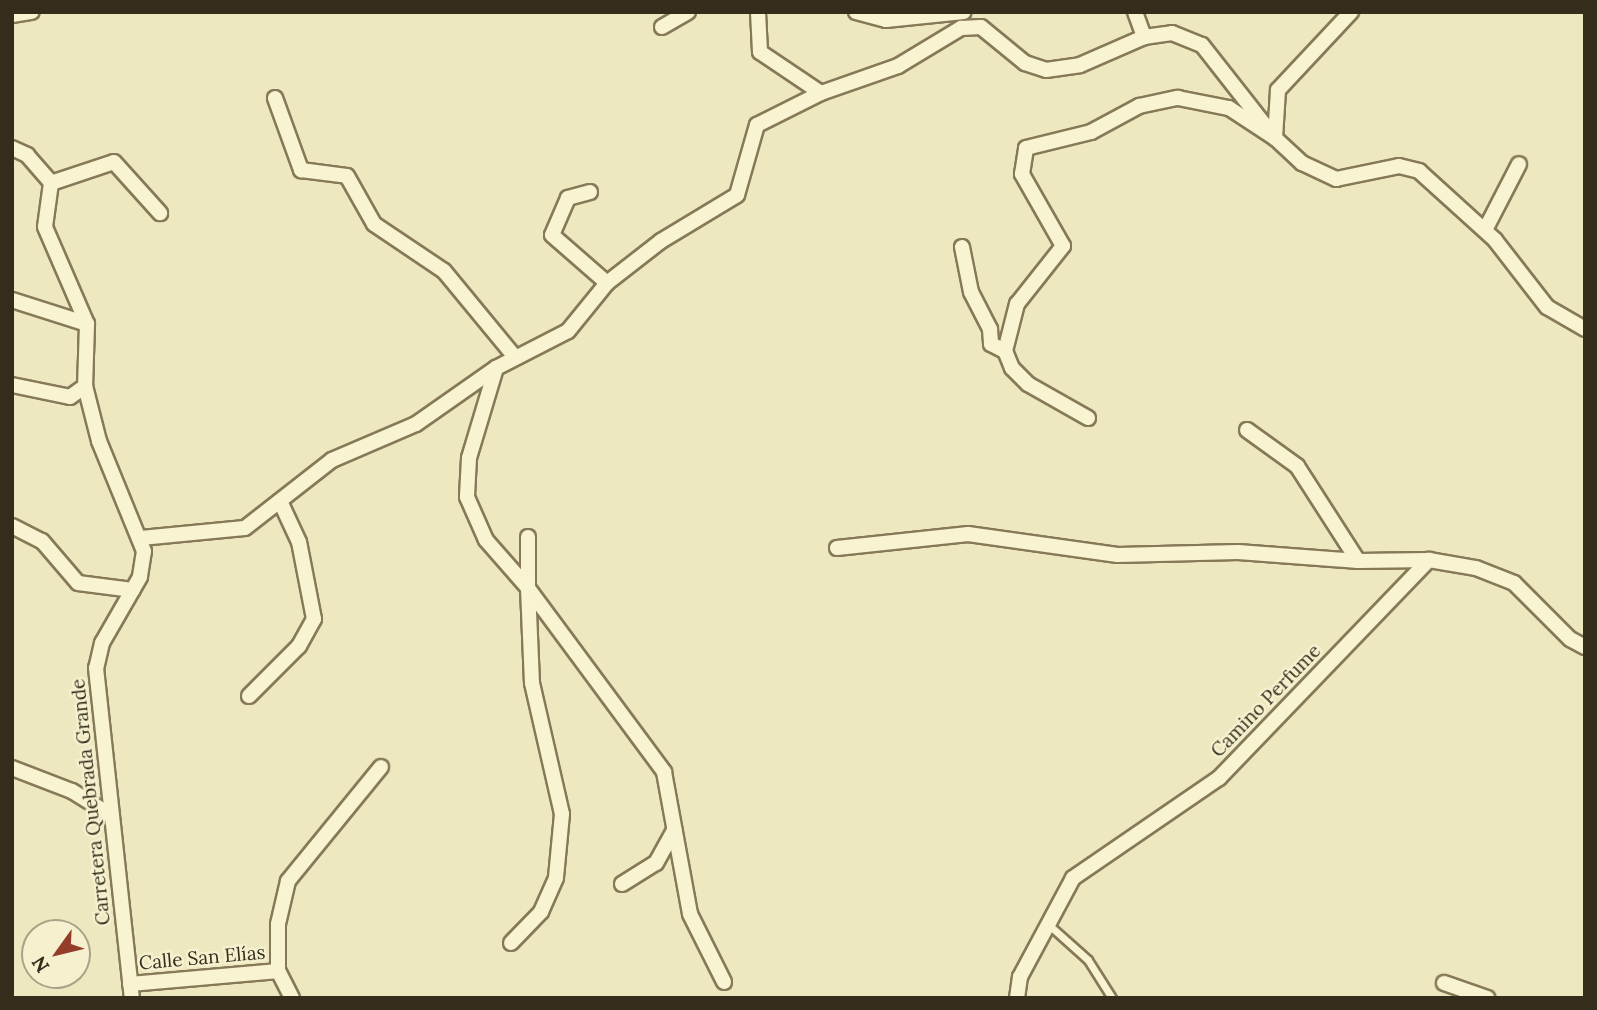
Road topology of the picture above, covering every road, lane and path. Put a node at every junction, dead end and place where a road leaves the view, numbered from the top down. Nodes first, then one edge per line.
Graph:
1 (32, 12) edge
2 (688, 12) edge
3 (758, 12) edge
4 (856, 12) edge
5 (964, 12) edge
6 (974, 12) edge
7 (1135, 12) edge
8 (1351, 12) edge
9 (12, 15) edge
10 (662, 27) dead end
11 (981, 27) junction
12 (1144, 37) junction
13 (821, 93) junction
14 (275, 98) dead end
15 (1275, 138) junction
16 (12, 148) edge
17 (1519, 164) dead end
18 (51, 183) junction
19 (590, 191) dead end
20 (160, 214) dead end
21 (1485, 230) junction
22 (962, 247) dead end
23 (607, 283) junction
24 (12, 300) edge
25 (87, 324) junction
26 (1585, 329) edge
27 (1004, 351) junction
28 (515, 357) junction
29 (496, 368) junction
30 (12, 386) edge
31 (85, 386) junction
32 (1087, 418) dead end
33 (1252, 439) dead end
34 (280, 501) junction
35 (12, 526) edge
36 (12, 532) edge
37 (29, 534) junction
38 (528, 537) dead end
39 (141, 538) junction
40 (837, 548) dead end
41 (1429, 560) junction
42 (1358, 561) junction
43 (528, 588) junction
44 (133, 590) junction
45 (1585, 647) edge
46 (249, 696) dead end
47 (381, 767) dead end
48 (12, 768) edge
49 (112, 816) junction
50 (674, 830) junction
51 (622, 884) dead end
52 (1048, 924) junction
53 (510, 943) dead end
54 (278, 971) junction
55 (724, 982) dead end
56 (1444, 983) dead end
57 (131, 991) edge
58 (292, 998) edge
59 (1017, 998) edge
60 (1112, 998) edge
61 (1487, 998) edge

1 - 9 street
2 - 10 street
3 - 13 street
4 - 5 street
6 - 11 street
7 - 12 street
8 - 15 street
11 - 12 street
11 - 13 street
12 - 15 street
13 - 23 street
14 - 28 street
15 - 21 street
15 - 27 street
16 - 18 street
17 - 21 street
18 - 20 street
18 - 25 street, Carretera Quebrada Grande
19 - 23 street
21 - 26 street
22 - 27 street
23 - 28 street
24 - 25 street
25 - 31 street, Carretera Quebrada Grande
27 - 32 street
28 - 29 street
29 - 34 street
29 - 43 street
30 - 31 street
31 - 39 street, Carretera Quebrada Grande
33 - 42 street
34 - 39 street
34 - 46 street
35 - 37 street
36 - 37 street
37 - 44 street
38 - 43 street
39 - 44 street, Carretera Quebrada Grande
40 - 42 street
41 - 42 street
41 - 45 street
41 - 52 street, Camino Perfume
43 - 50 street
43 - 53 street
44 - 49 street, Carretera Quebrada Grande
47 - 54 street
48 - 49 street
49 - 57 street, Carretera Quebrada Grande
50 - 51 street
50 - 55 street
52 - 59 street, Camino Perfume
52 - 60 lane
54 - 57 street, Calle San Elías
54 - 58 street
56 - 61 street

